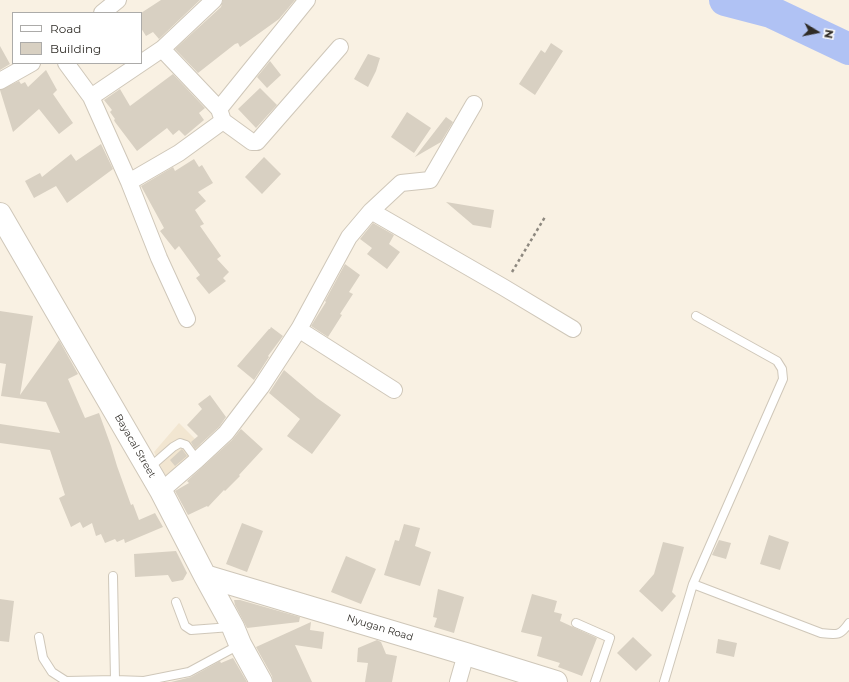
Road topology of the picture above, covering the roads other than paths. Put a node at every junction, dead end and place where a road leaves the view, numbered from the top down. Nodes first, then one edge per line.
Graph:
1 (118, 0) edge
2 (214, 0) edge
3 (308, 0) edge
4 (103, 12) edge
5 (340, 47) dead end
6 (162, 49) junction
7 (142, 63) edge
8 (30, 64) edge
9 (67, 64) edge
10 (140, 64) edge
11 (0, 80) edge
12 (91, 97) junction
13 (474, 104) dead end
14 (221, 115) junction
15 (129, 182) junction
16 (370, 211) junction
17 (0, 214) edge
18 (696, 316) dead end
19 (187, 319) dead end
20 (299, 329) junction
21 (573, 329) dead end
22 (394, 390) dead end
23 (198, 460) junction
24 (148, 469) junction
25 (161, 491) junction
26 (113, 576) dead end
27 (205, 576) junction
28 (693, 584) junction
29 (176, 602) dead end
30 (576, 623) dead end
31 (849, 623) edge
32 (237, 636) junction
33 (39, 637) dead end
34 (466, 654) junction
35 (115, 680) junction
36 (261, 682) edge
37 (458, 682) edge
38 (556, 682) edge
39 (595, 682) edge
40 (664, 682) edge

1 - 4 street
2 - 6 street
3 - 14 street
5 - 14 street
6 - 7 street
6 - 14 street
8 - 11 street
9 - 12 street
10 - 12 street
12 - 15 street
13 - 16 street
14 - 15 street
15 - 19 street
16 - 20 street
16 - 21 street
17 - 24 main road, Bayacal Street
18 - 28 lane
20 - 22 street
20 - 23 street
23 - 24 lane
23 - 25 street
24 - 25 main road, Bayacal Street
25 - 27 main road, Bayacal Street
26 - 35 lane
27 - 32 main road, Bayacal Street
27 - 34 main road, Nyugan Road
28 - 31 lane
28 - 40 lane
29 - 32 lane
30 - 39 lane
32 - 35 lane
32 - 36 main road, Bayacal Street
33 - 35 lane
34 - 37 street
34 - 38 main road, Nyugan Road

